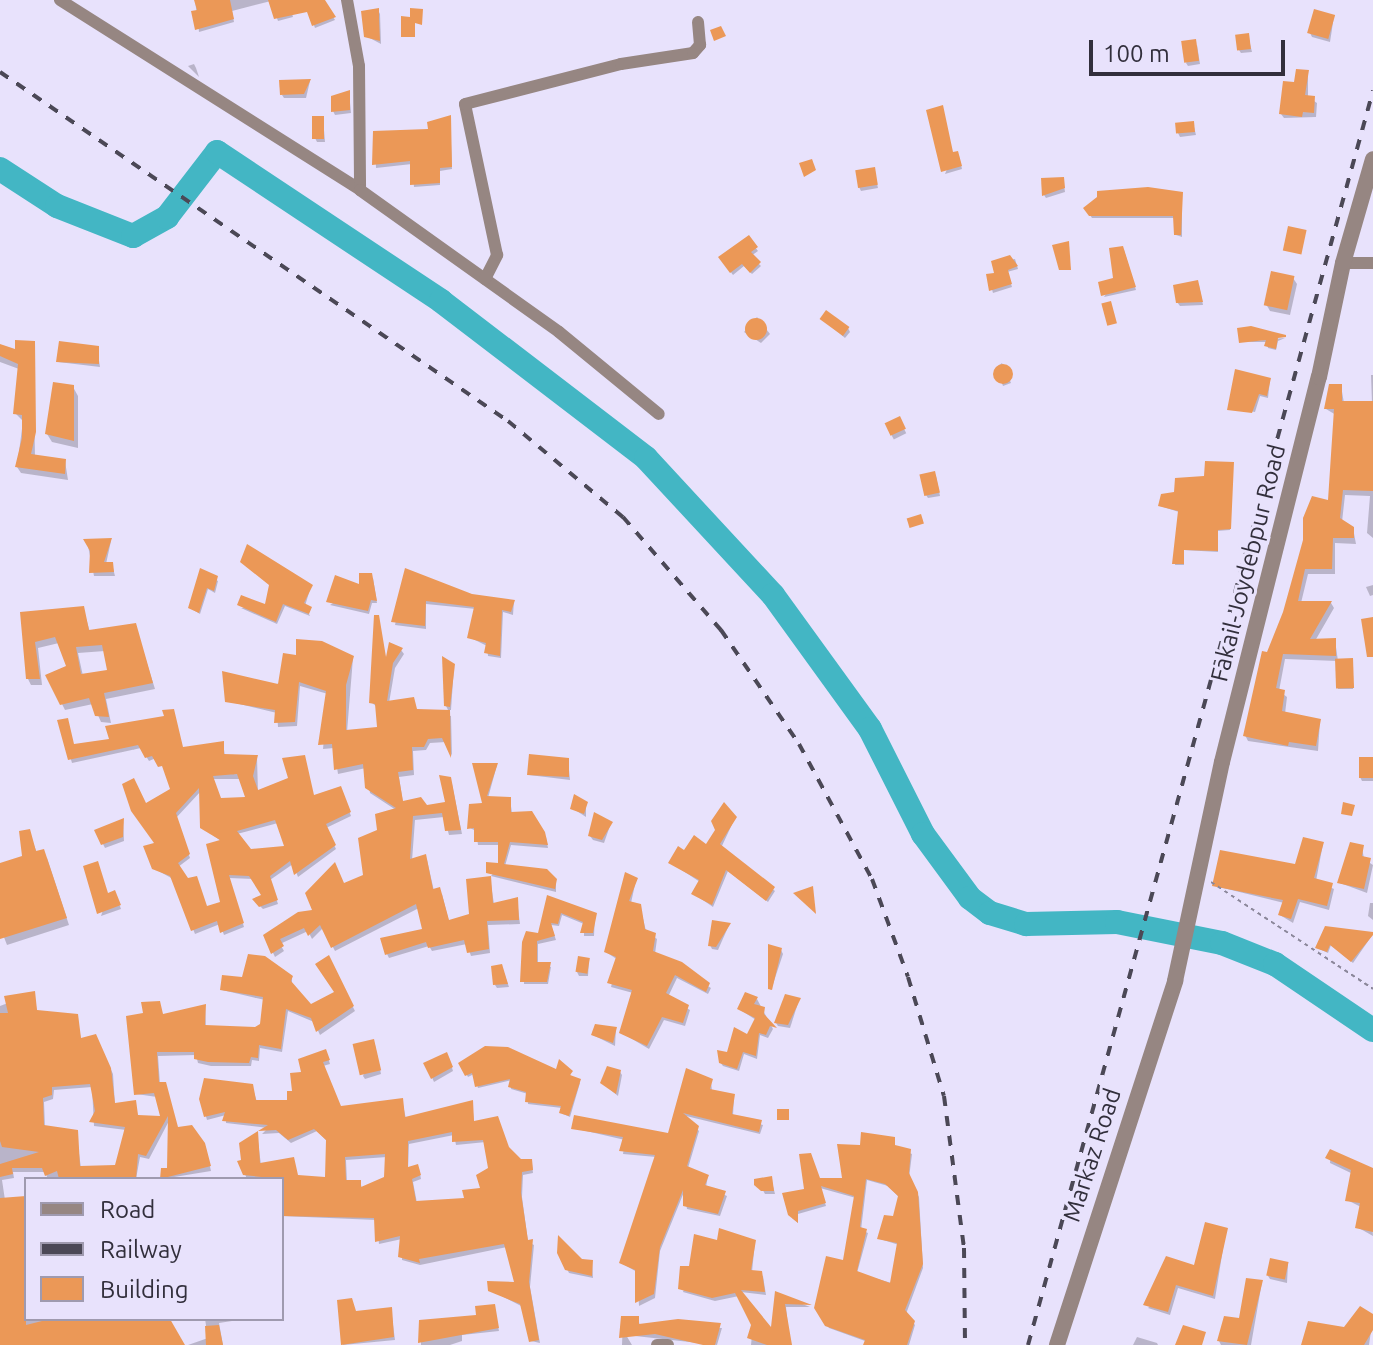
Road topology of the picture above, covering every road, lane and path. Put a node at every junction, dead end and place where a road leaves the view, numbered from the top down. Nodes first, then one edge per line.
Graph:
1 (60, 0) edge
2 (347, 0) edge
3 (698, 22) dead end
4 (1373, 159) edge
5 (360, 190) junction
6 (1343, 263) junction
7 (1373, 263) edge
8 (485, 279) junction
9 (659, 414) dead end
10 (1200, 875) junction
11 (1175, 981) joint
12 (1373, 989) edge
13 (657, 1345) edge
14 (668, 1345) edge
15 (1057, 1345) edge

1 - 5 street
2 - 5 street
3 - 8 street
4 - 6 street, Fakail-Joydebpur Road
5 - 8 street
6 - 7 street
6 - 10 street, Fakail-Joydebpur Road
8 - 9 street
10 - 11 street, Fakail-Joydebpur Road
10 - 12 path
11 - 15 street, Markaz Road
13 - 14 street

